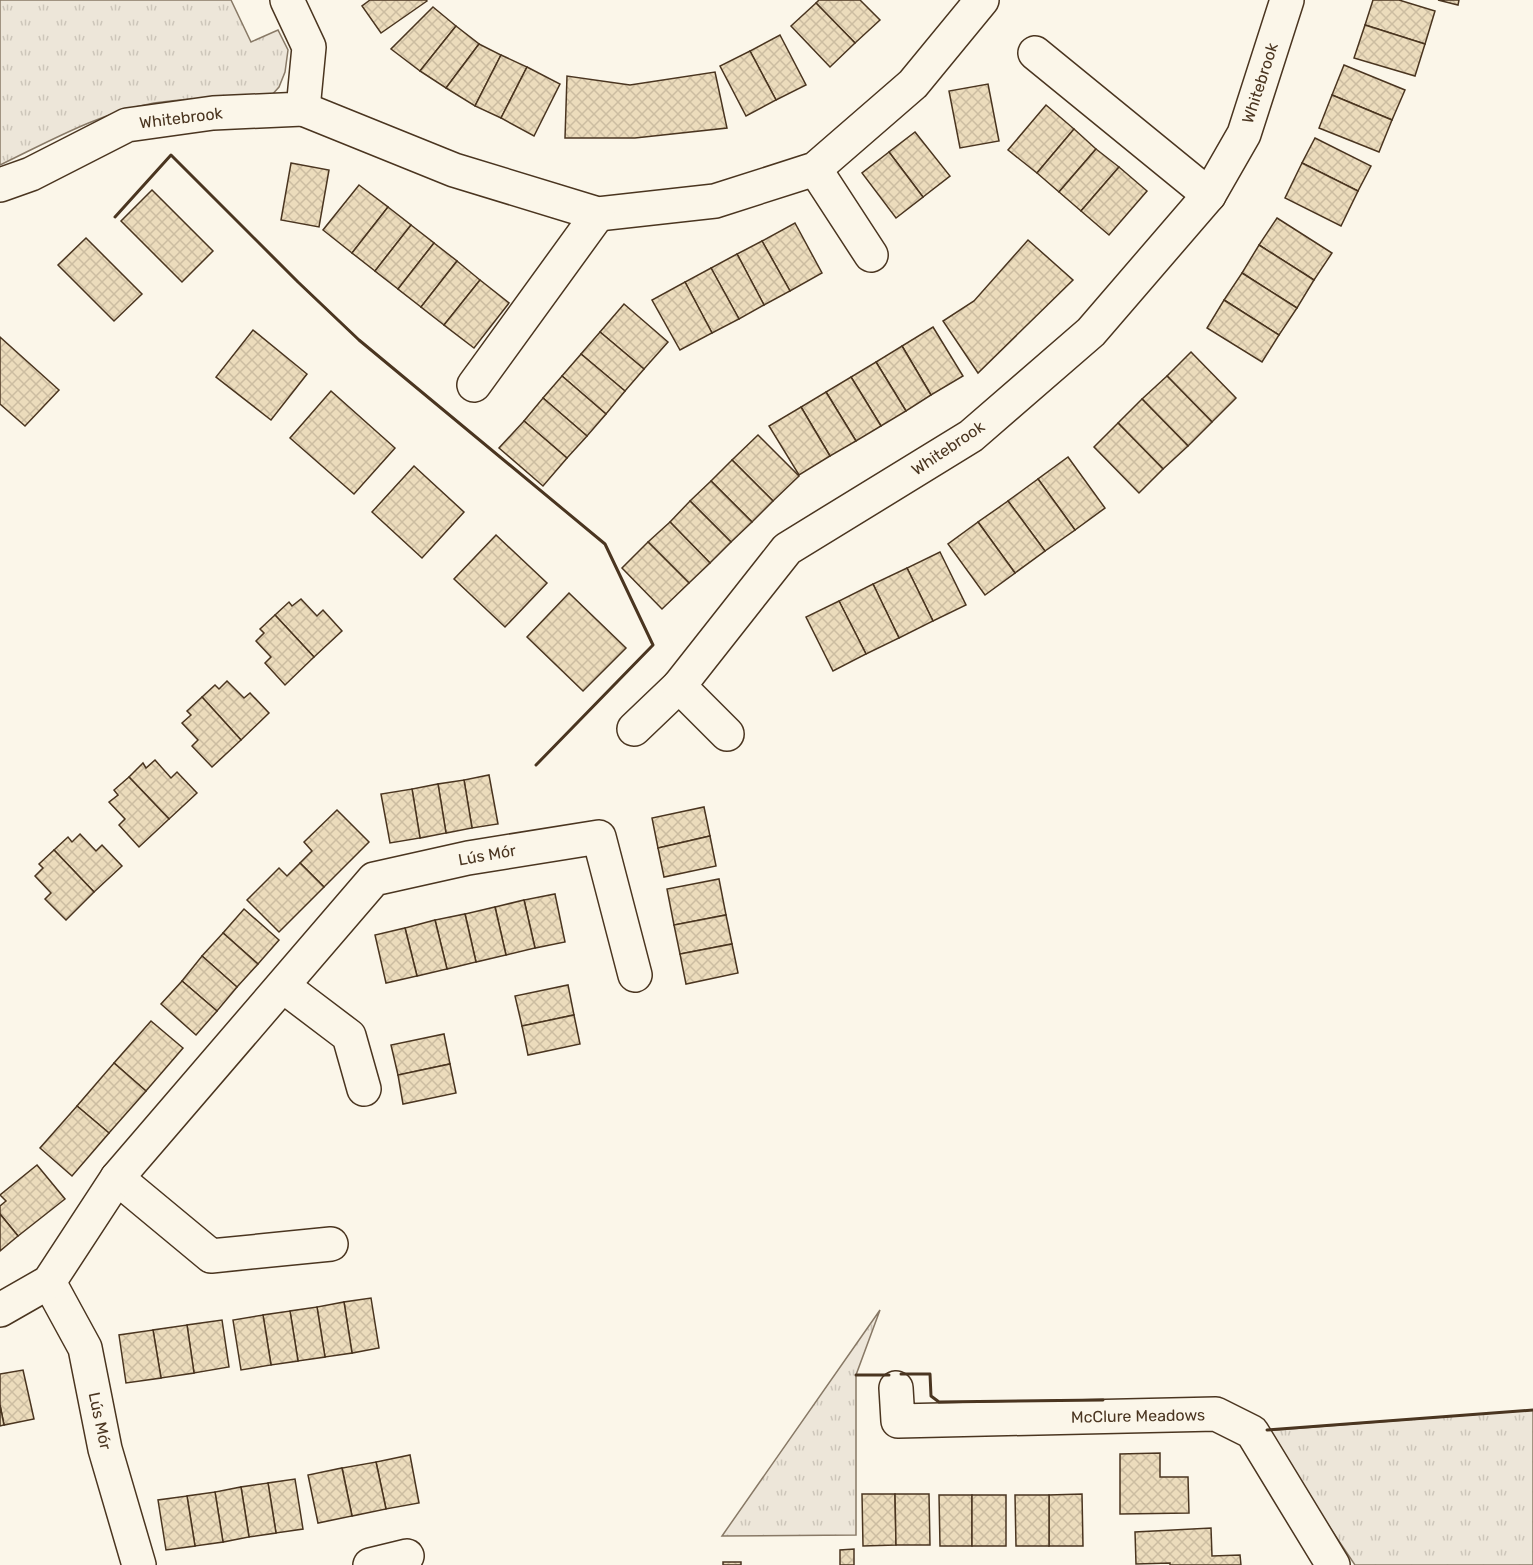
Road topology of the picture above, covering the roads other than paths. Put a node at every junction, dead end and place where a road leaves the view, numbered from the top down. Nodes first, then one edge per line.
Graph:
1 (287, 0) edge
2 (982, 0) edge
3 (1287, 0) edge
4 (1035, 53) dead end
5 (303, 109) junction
6 (815, 169) junction
7 (0, 185) edge
8 (1209, 195) junction
9 (598, 214) junction
10 (871, 255) dead end
11 (474, 385) dead end
12 (679, 686) junction
13 (634, 729) dead end
14 (727, 734) dead end
15 (635, 975) dead end
16 (283, 986) junction
17 (364, 1089) dead end
18 (117, 1178) junction
19 (331, 1244) dead end
20 (49, 1282) junction
21 (0, 1310) edge
22 (896, 1388) dead end
23 (407, 1556) dead end
24 (139, 1565) edge
25 (370, 1565) edge
26 (1333, 1565) edge

1 - 5 street
2 - 6 street, Whitebrook
3 - 8 street, Whitebrook
4 - 8 street
5 - 7 street, Whitebrook
5 - 9 street, Whitebrook
6 - 9 street, Whitebrook
6 - 10 street
8 - 12 street, Whitebrook
9 - 11 street
12 - 13 street, Whitebrook
12 - 14 street
15 - 16 street, Lús Mór
16 - 17 street
16 - 18 street, Lús Mór
18 - 19 street
18 - 20 street, Lús Mór
20 - 21 street, Lús Mór
20 - 24 street, Lús Mór
22 - 26 street, McClure Meadows
23 - 25 street

